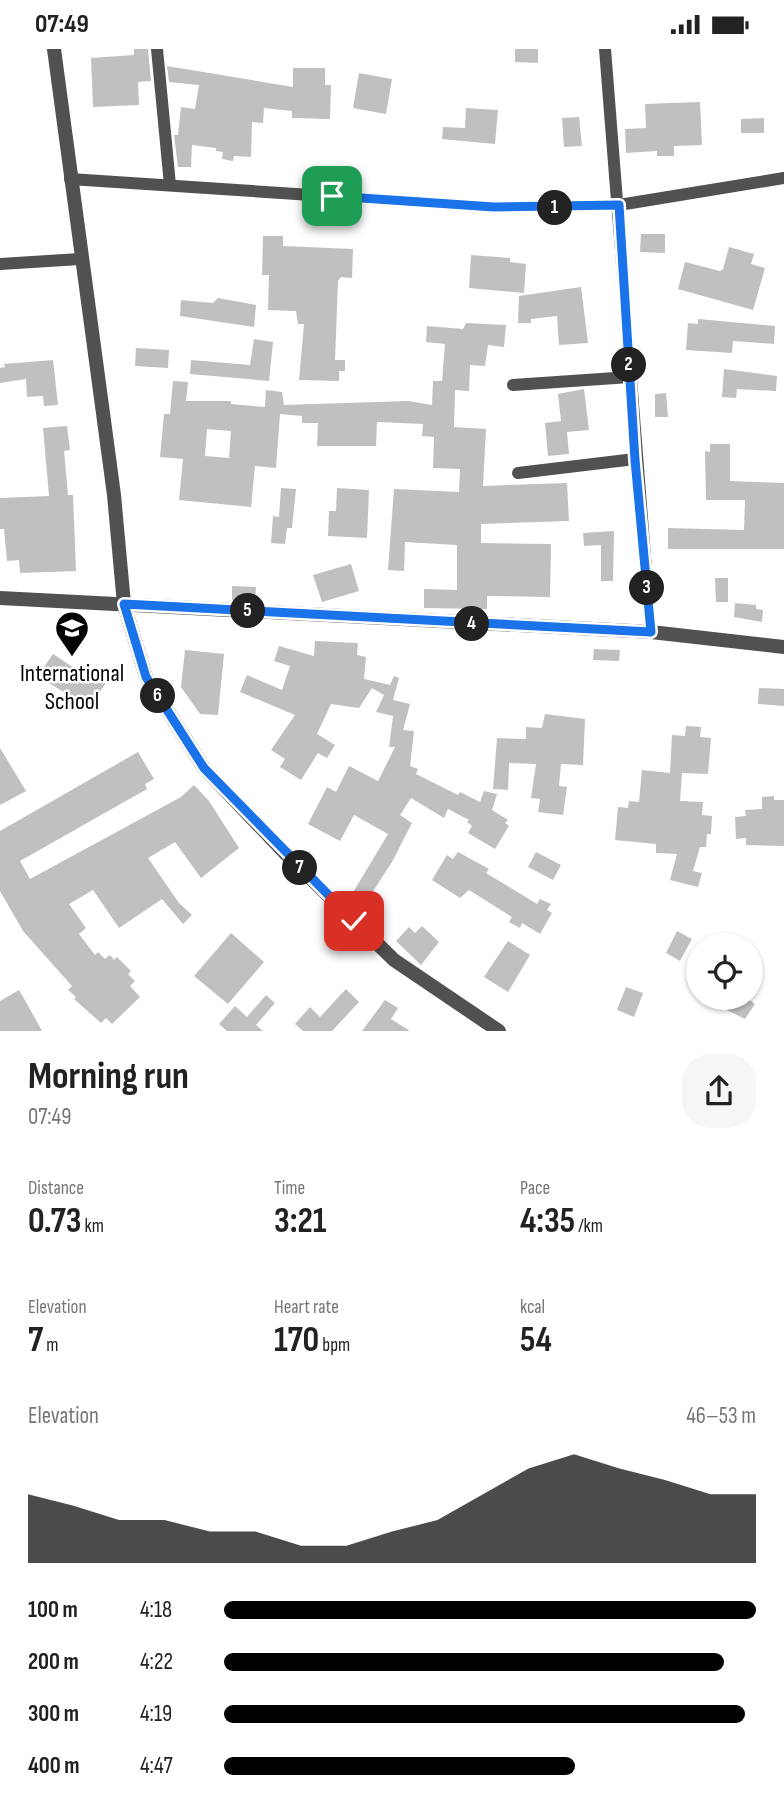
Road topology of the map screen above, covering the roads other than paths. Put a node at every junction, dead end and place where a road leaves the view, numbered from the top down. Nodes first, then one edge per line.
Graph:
1 (54, 49) edge
2 (157, 49) edge
3 (605, 49) edge
4 (70, 179) junction
5 (784, 179) edge
6 (170, 185) junction
7 (619, 205) junction
8 (80, 259) junction
9 (0, 264) edge
10 (630, 377) junction
11 (513, 385) dead end
12 (635, 460) junction
13 (518, 473) dead end
14 (0, 599) edge
15 (124, 604) junction
16 (651, 632) junction
17 (784, 647) edge
18 (499, 1031) edge

1 - 4 street
2 - 6 street
3 - 7 street
4 - 6 street
4 - 8 street
5 - 7 street
6 - 7 street
7 - 10 street
8 - 9 street
8 - 15 street
10 - 11 street
10 - 12 street
12 - 13 street
12 - 16 street
14 - 15 street
15 - 16 street
15 - 18 street
16 - 17 street

